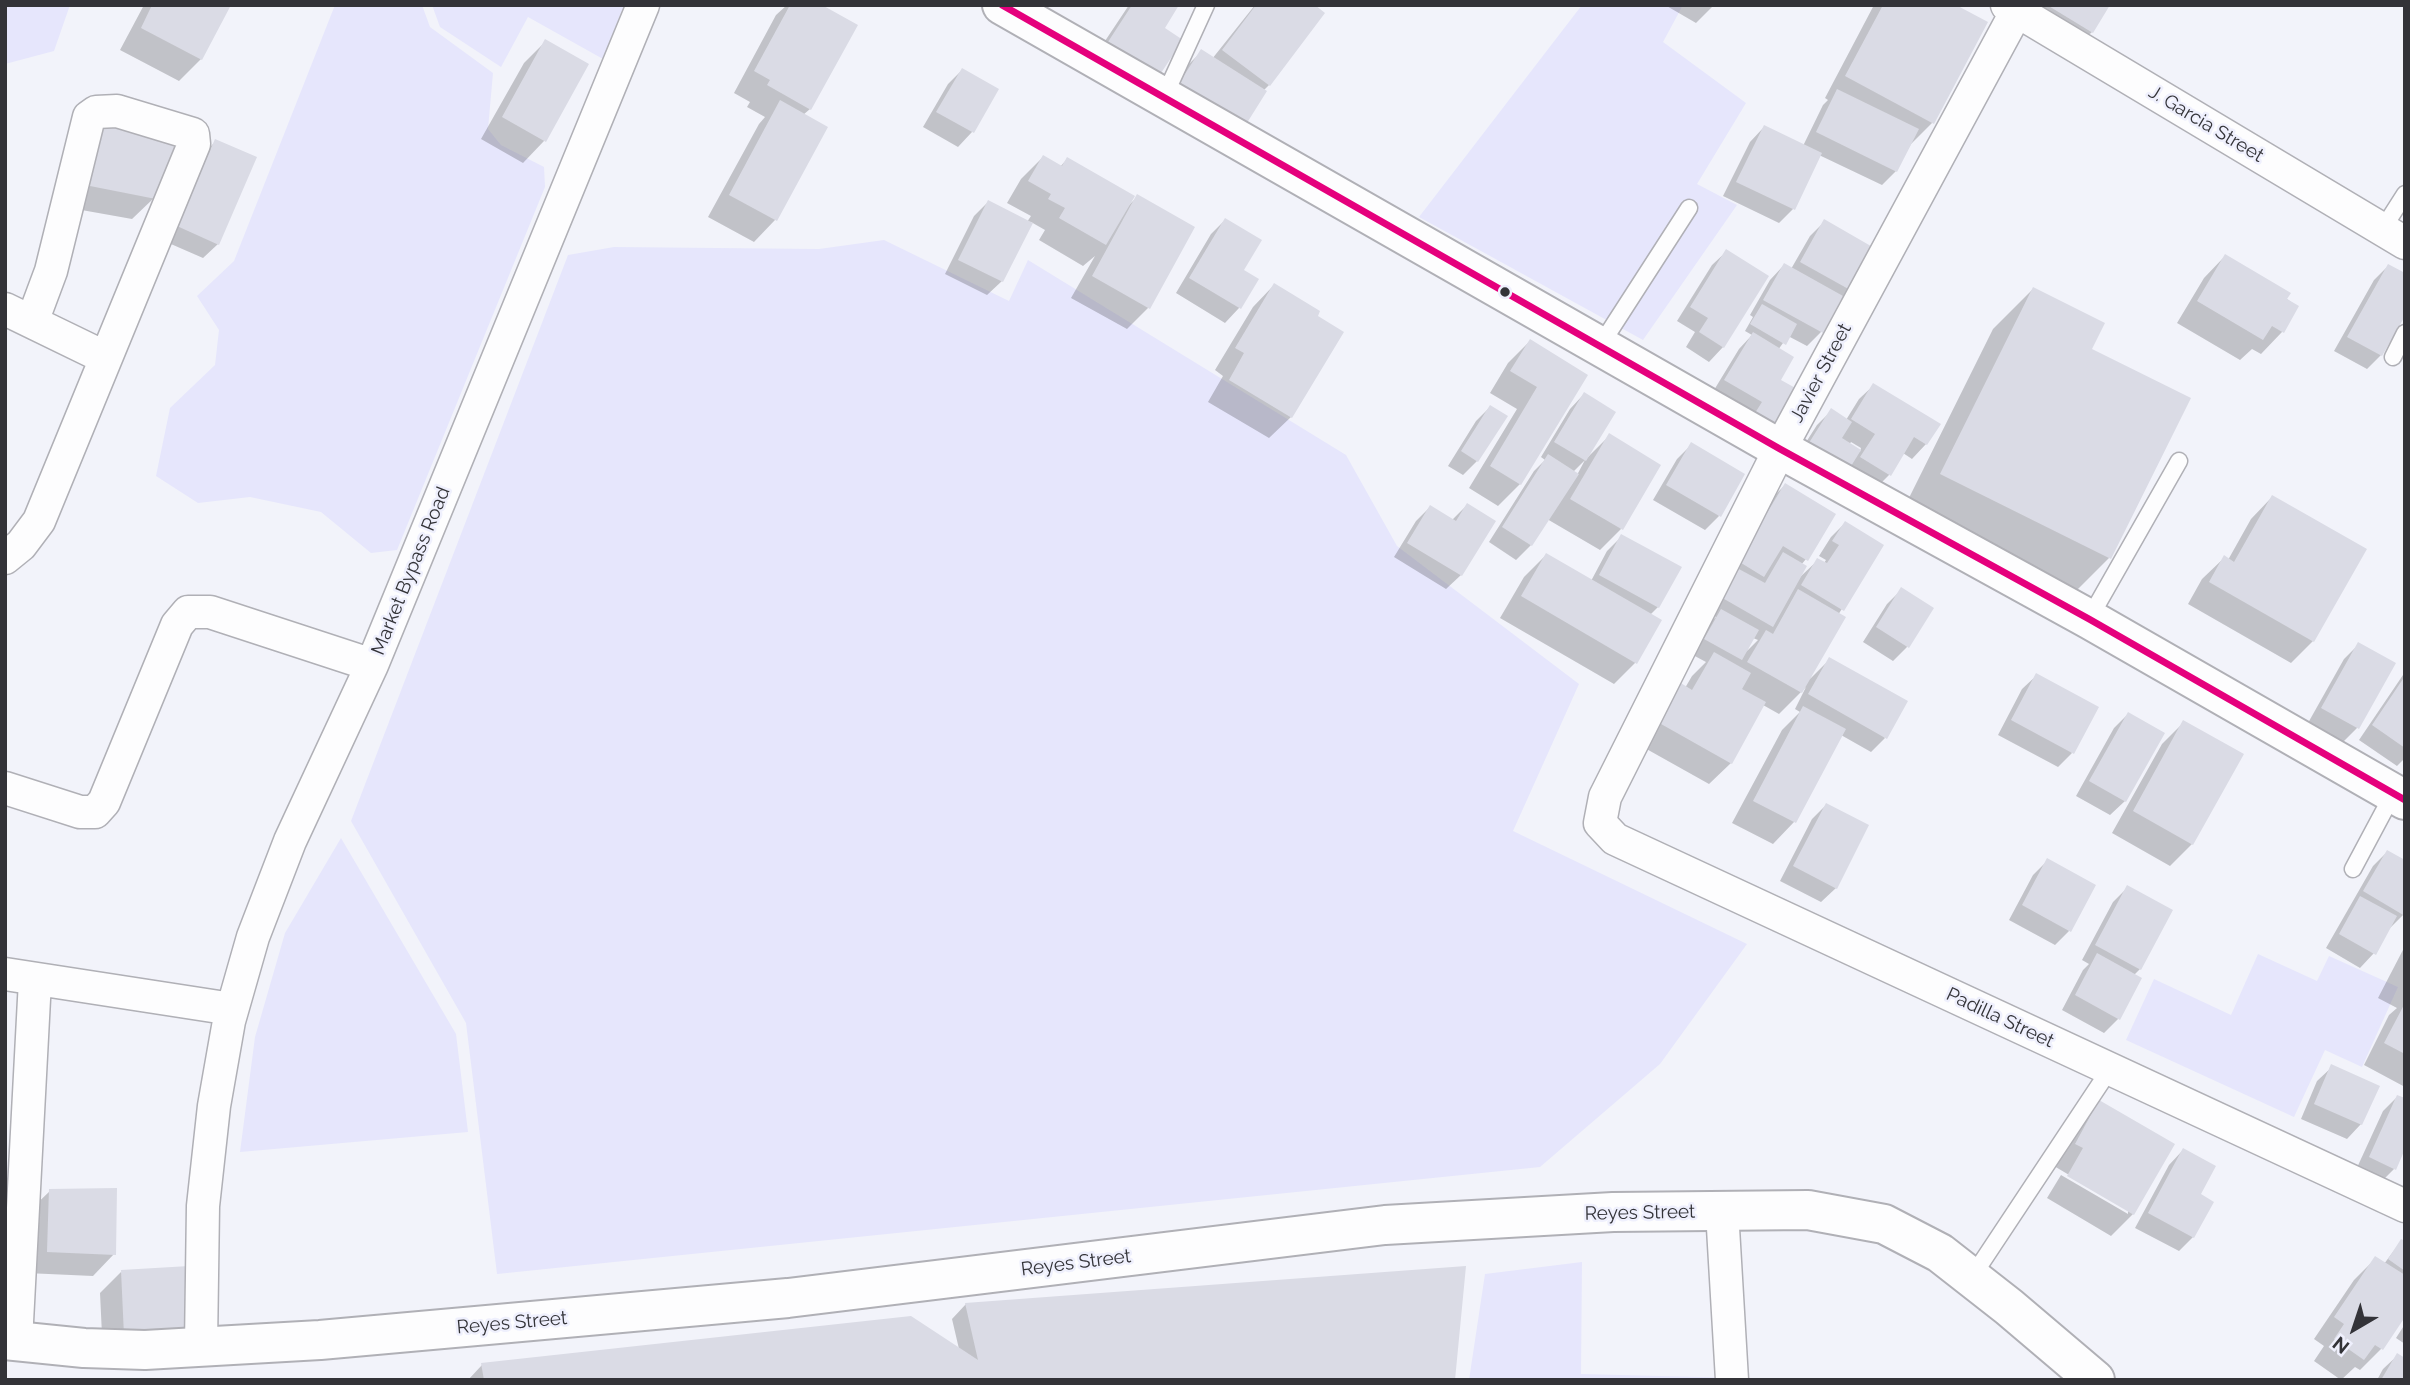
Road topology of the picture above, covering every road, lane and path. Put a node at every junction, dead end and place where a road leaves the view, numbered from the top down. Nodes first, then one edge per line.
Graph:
1 (642, 5) edge
2 (1002, 5) edge
3 (1206, 5) edge
4 (2015, 7) edge
5 (1164, 97) junction
6 (2405, 194) edge
7 (1689, 208) dead end
8 (2393, 237) edge
9 (19, 316) edge
10 (2405, 332) edge
11 (1600, 346) junction
12 (106, 358) junction
13 (2393, 358) dead end
14 (1780, 449) junction
15 (2179, 461) dead end
16 (5, 558) edge
17 (2089, 618) junction
18 (372, 665) junction
19 (5, 789) edge
20 (2399, 797) edge
21 (1600, 823) joint
22 (2353, 869) dead end
23 (20, 977) edge
24 (232, 1009) junction
25 (2110, 1069) junction
26 (2405, 1206) edge
27 (1722, 1211) junction
28 (1972, 1277) junction
29 (10, 1340) edge
30 (201, 1345) junction
31 (1732, 1380) edge
32 (2095, 1380) edge

1 - 18 street, Market Bypass Road
2 - 5 street
3 - 5 lane
4 - 8 street, J. Garcia Street
4 - 14 street, Javier Street
5 - 11 street
6 - 8 lane
7 - 11 lane
9 - 12 street
9 - 12 street
10 - 13 lane
11 - 14 street
12 - 16 street
14 - 17 street
14 - 21 street, Javier Street
15 - 17 lane
17 - 20 street
18 - 19 street, Market Bypass Road
18 - 24 street
20 - 22 lane
21 - 25 street, Padilla Street
23 - 24 street
23 - 29 street
24 - 30 street
25 - 26 street, Padilla Street
25 - 28 lane
27 - 28 street, Reyes Street
27 - 30 street, Reyes Street
27 - 31 street
28 - 32 street, Reyes Street
29 - 30 street, Reyes Street

